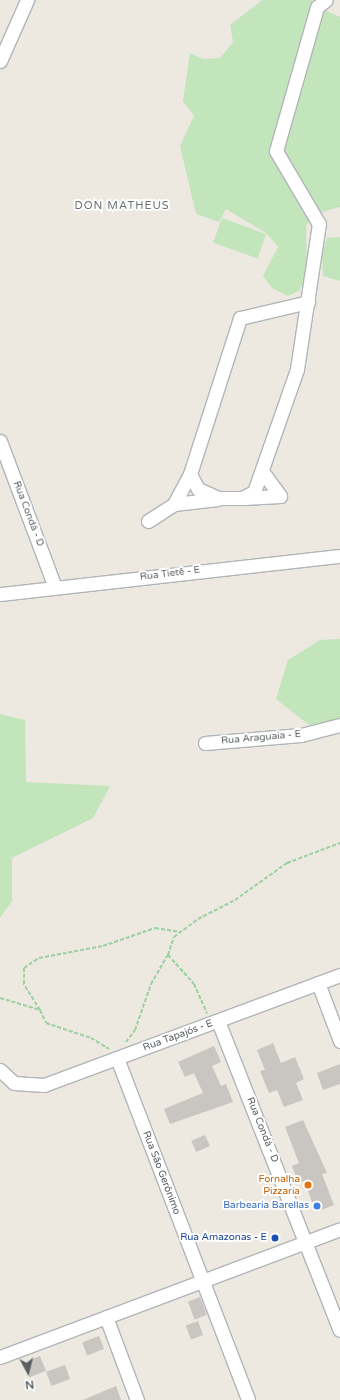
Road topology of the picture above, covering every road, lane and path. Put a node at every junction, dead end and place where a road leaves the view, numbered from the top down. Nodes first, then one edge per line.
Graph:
1 (27, 0) edge
2 (326, 0) edge
3 (0, 61) edge
4 (308, 302) junction
5 (0, 441) edge
6 (262, 471) junction
7 (190, 474) junction
8 (218, 498) junction
9 (242, 498) junction
10 (174, 504) junction
11 (148, 521) dead end
12 (340, 556) edge
13 (55, 587) junction
14 (0, 594) edge
15 (340, 725) edge
16 (205, 743) dead end
17 (340, 843) edge
18 (181, 932) junction
19 (168, 955) junction
20 (340, 975) edge
21 (318, 983) junction
22 (0, 998) edge
23 (40, 1010) junction
24 (216, 1021) junction
25 (340, 1041) edge
26 (117, 1058) junction
27 (0, 1070) edge
28 (340, 1229) edge
29 (306, 1242) junction
30 (202, 1281) junction
31 (106, 1317) junction
32 (340, 1330) edge
33 (0, 1357) edge
34 (137, 1400) edge
35 (248, 1400) edge

1 - 3 street
2 - 4 street
4 - 6 street
4 - 7 street
5 - 13 street, Rua Condá - D
6 - 9 street
6 - 9 street
7 - 8 street
7 - 10 street
8 - 9 street
8 - 10 street
10 - 11 street
12 - 13 street, Rua Tietê - E
13 - 14 street, Rua Tietê - E
15 - 16 street, Rua Araguaia - E
17 - 18 path
18 - 19 path
18 - 23 path
19 - 24 path
19 - 26 path
20 - 21 street, Rua Tapajós - E
21 - 24 street, Rua Tapajós - E
21 - 25 street
22 - 23 path
23 - 26 path
24 - 26 street, Rua Tapajós - E
24 - 29 street, Rua Condá - D
26 - 27 street, Rua Tapajós - E
26 - 30 street, Rua São Gerônimo
28 - 29 street
29 - 30 street
29 - 32 street, Rua Condá - D
30 - 31 street
30 - 35 street, Rua São Gerônimo
31 - 33 street
31 - 34 street

